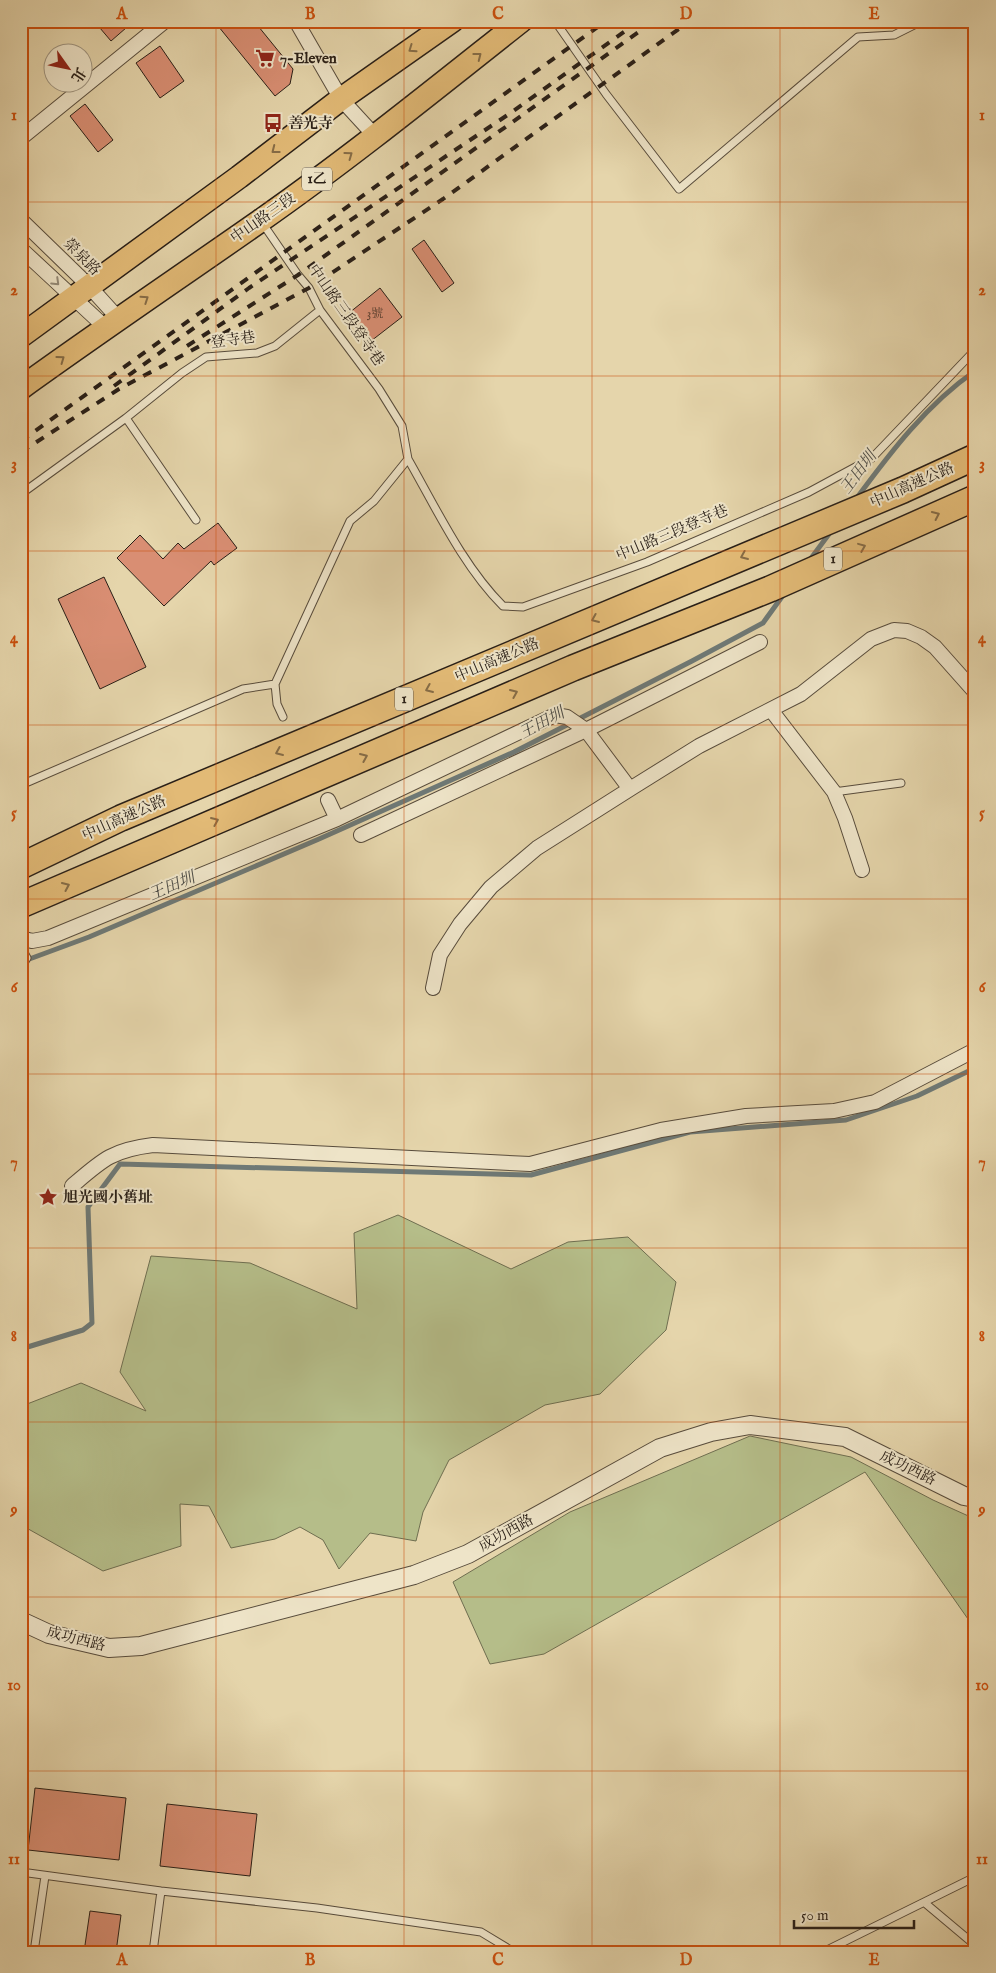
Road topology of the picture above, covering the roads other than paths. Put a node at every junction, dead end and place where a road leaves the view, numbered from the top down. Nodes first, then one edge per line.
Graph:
1 (165, 21) edge
2 (296, 21) edge
3 (452, 21) edge
4 (521, 21) edge
5 (555, 21) edge
6 (922, 21) edge
7 (341, 99) junction
8 (375, 136) junction
9 (21, 138) edge
10 (21, 220) edge
11 (261, 221) junction
12 (21, 248) edge
13 (81, 292) junction
14 (320, 310) junction
15 (111, 322) junction
16 (21, 336) edge
17 (975, 350) edge
18 (21, 388) edge
19 (126, 418) junction
20 (975, 457) edge
21 (408, 459) junction
22 (21, 494) edge
23 (975, 498) edge
24 (196, 520) dead end
25 (760, 642) dead end
26 (274, 684) junction
27 (975, 692) edge
28 (771, 710) junction
29 (283, 717) dead end
30 (586, 730) junction
31 (901, 783) dead end
32 (21, 785) edge
33 (630, 789) junction
34 (834, 792) junction
35 (328, 800) dead end
36 (337, 819) junction
37 (361, 835) dead end
38 (21, 866) edge
39 (862, 870) dead end
40 (21, 905) edge
41 (21, 938) edge
42 (21, 947) edge
43 (21, 968) edge
44 (433, 988) dead end
45 (975, 1050) edge
46 (72, 1186) dead end
47 (975, 1498) edge
48 (21, 1620) edge
49 (21, 1872) edge
50 (45, 1876) junction
51 (975, 1877) edge
52 (161, 1892) junction
53 (924, 1903) junction
54 (975, 1945) edge
55 (34, 1952) edge
56 (153, 1952) edge
57 (510, 1952) edge
58 (823, 1952) edge

1 - 9 street
2 - 7 street
3 -> 7 main road
8 -> 4 main road, 中山路三段 / 1乙
5 - 6 lane
7 - 8 street
7 -> 13 main road
11 -> 8 main road, 中山路三段 / 1乙
10 - 13 street, 榮泉路
11 - 14 lane, 中山路三段登寺巷
15 -> 11 main road, 中山路三段 / 1乙
12 -> 13 street, 榮泉路
13 - 15 street, 榮泉路
13 - 15 street, 榮泉路
13 - 16 main road
14 - 19 lane, 登寺巷
14 - 21 lane, 中山路三段登寺巷
18 -> 15 main road, 中山路三段 / 1乙
17 - 21 lane, 中山路三段登寺巷
19 - 22 lane, 登寺巷
19 - 24 lane
20 -> 38 highway, 中山高速公路 / 1
21 - 26 lane
40 -> 23 highway, 1
25 - 30 street
26 - 29 lane
26 - 32 lane
27 - 28 street
28 - 33 street
28 - 34 street
30 - 33 street
30 - 36 street
30 - 37 street
31 - 34 lane
33 - 44 street
34 - 39 street
35 - 36 street
36 - 41 street
42 - 43 lane
45 - 46 street
47 - 48 street, 成功西路
49 - 50 lane
50 - 52 lane
50 - 55 lane
51 - 53 lane
52 - 56 lane
52 - 57 lane
53 - 54 lane
53 - 58 lane

